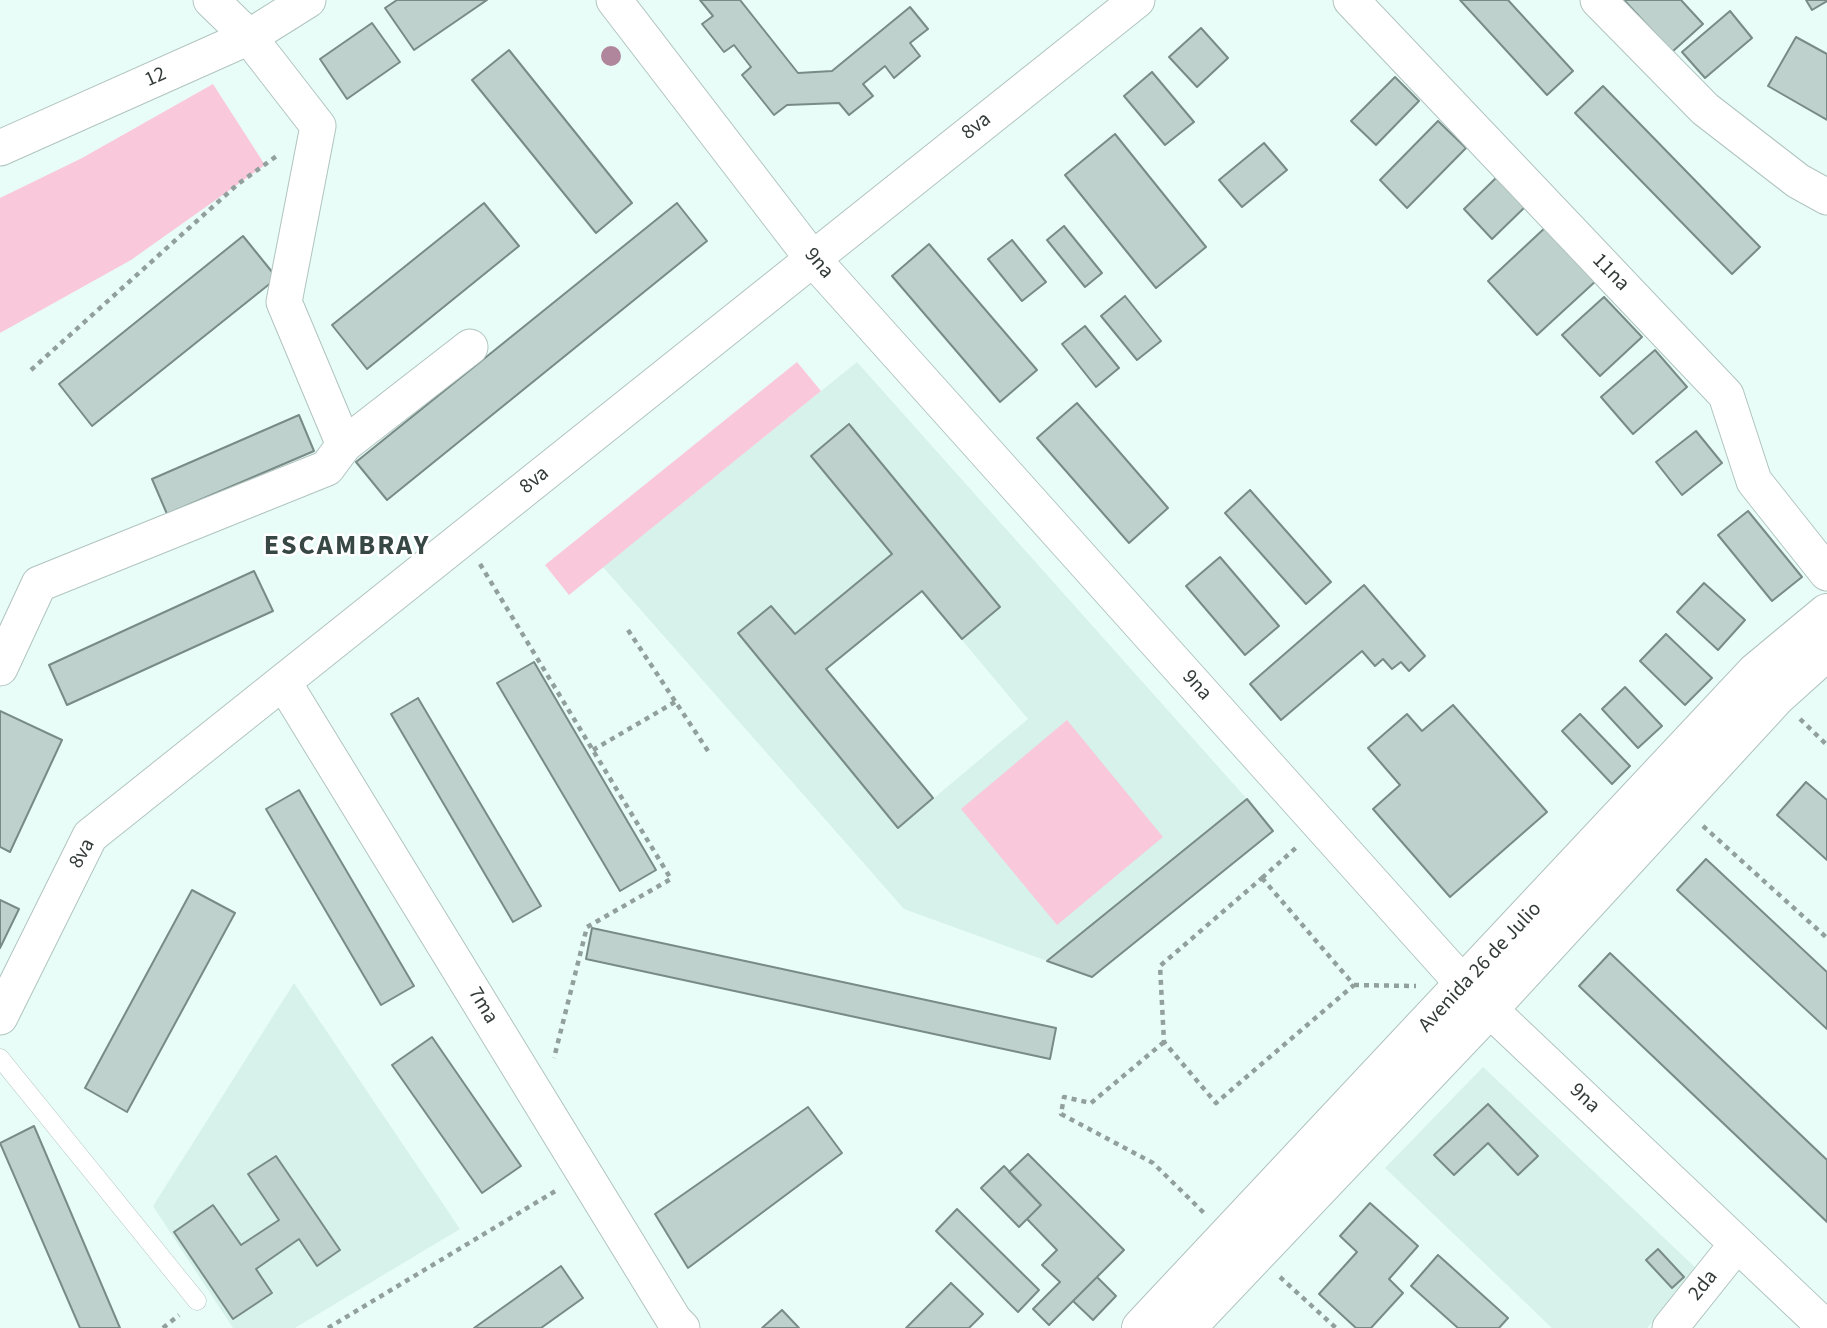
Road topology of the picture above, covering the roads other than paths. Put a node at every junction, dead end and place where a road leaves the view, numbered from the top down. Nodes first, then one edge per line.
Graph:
1 (211, 0) edge
2 (308, 0) edge
3 (614, 0) edge
4 (1137, 0) edge
5 (1351, 0) edge
6 (1598, 0) edge
7 (248, 37) junction
8 (0, 148) edge
9 (1827, 197) edge
10 (812, 258) junction
11 (470, 347) dead end
12 (344, 444) junction
13 (1827, 573) edge
14 (1827, 613) edge
15 (1827, 651) edge
16 (0, 668) edge
17 (284, 683) junction
18 (1477, 997) junction
19 (0, 1017) edge
20 (0, 1058) edge
21 (1737, 1244) junction
22 (1241, 1245) junction
23 (197, 1301) dead end
24 (1818, 1324) edge
25 (673, 1325) edge
26 (1141, 1328) edge
27 (1186, 1328) edge
28 (1670, 1328) edge

1 - 7 street
2 - 7 street, 12
3 - 10 street, 9na
4 - 10 street, 8va
5 - 13 street, 11na
6 - 9 street
7 - 8 street, 12
7 - 12 street
10 - 17 street, 8va
10 - 18 street, 9na
11 - 12 street
12 - 16 street
14 - 18 main road, Avenida 26 de Julio
15 - 18 main road, Avenida 26 de Julio
17 - 19 street, 8va
17 - 25 street, 7ma
18 - 21 street, 9na
18 - 22 main road, Avenida 26 de Julio
20 - 23 lane
21 - 24 street, 9na
21 - 28 street, 2da
22 - 26 main road, Avenida 26 de Julio
22 - 27 main road, Avenida 26 de Julio

